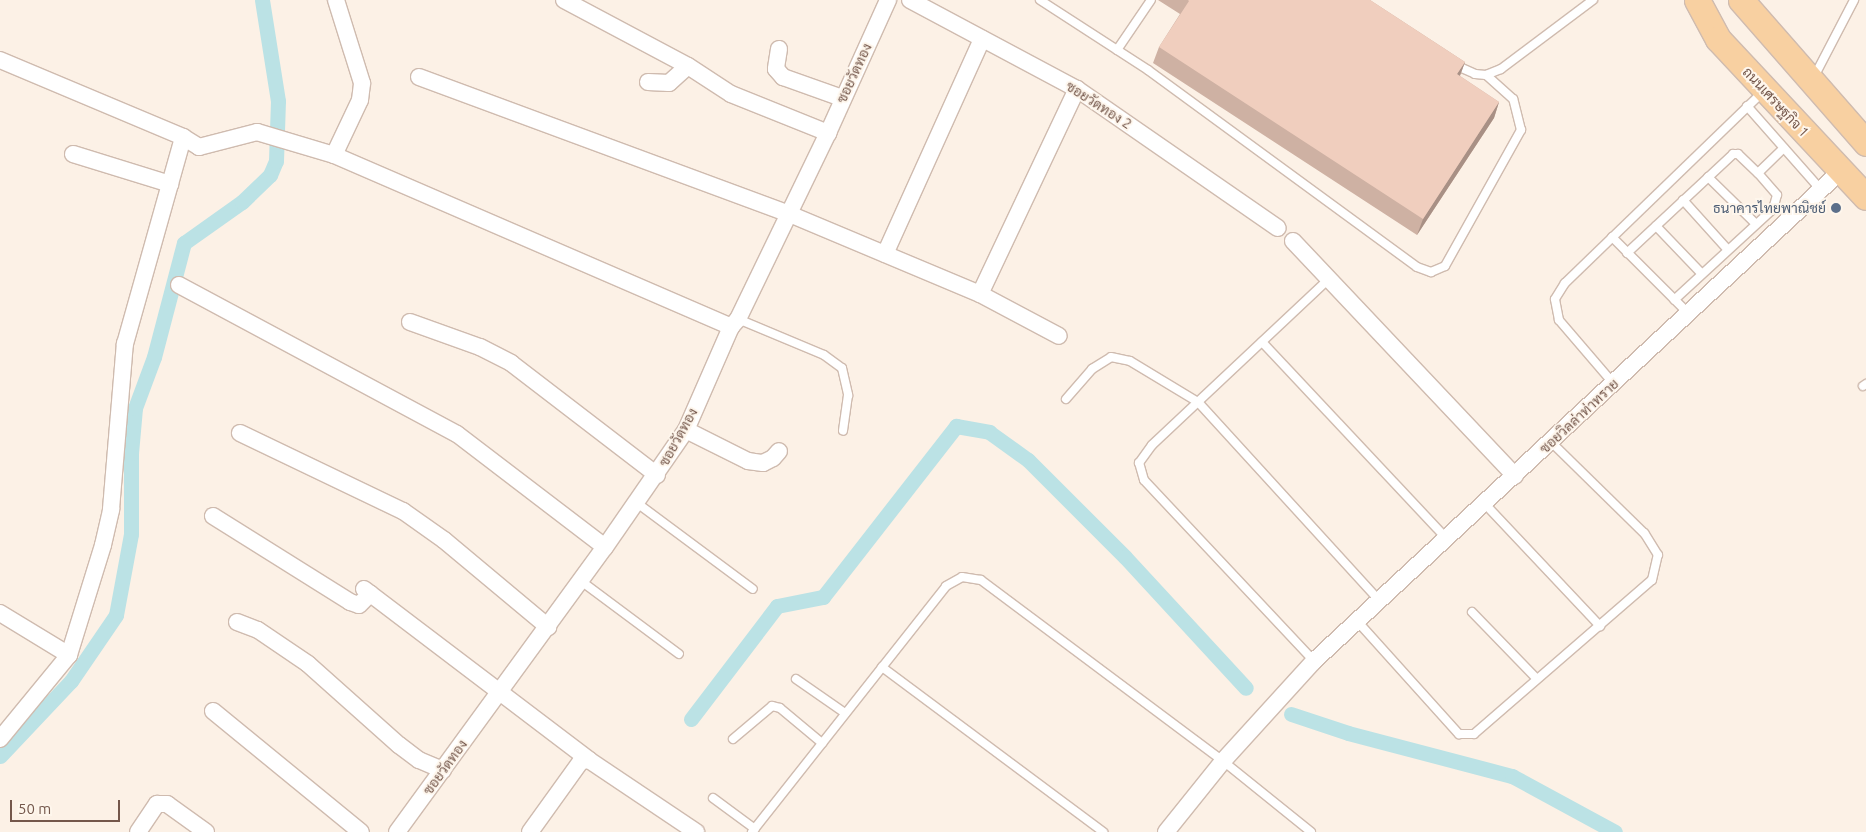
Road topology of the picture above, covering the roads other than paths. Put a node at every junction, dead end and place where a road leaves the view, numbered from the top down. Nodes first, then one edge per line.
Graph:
1 (336, 0) edge
2 (564, 0) edge
3 (888, 0) edge
4 (910, 0) edge
5 (1040, 0) edge
6 (1151, 0) edge
7 (1594, 0) edge
8 (1697, 0) edge
9 (1741, 0) edge
10 (1854, 0) edge
11 (982, 39) junction
12 (779, 49) dead end
13 (1117, 50) junction
14 (1445, 58) edge
15 (0, 60) edge
16 (688, 66) junction
17 (1486, 75) junction
18 (419, 77) dead end
19 (648, 82) dead end
20 (1811, 83) junction
21 (1077, 88) junction
22 (842, 98) junction
23 (1756, 99) junction
24 (828, 133) junction
25 (183, 137) junction
26 (1865, 140) edge
27 (1784, 148) junction
28 (73, 154) dead end
29 (334, 155) junction
30 (1842, 170) junction
31 (1758, 173) junction
32 (1708, 177) junction
33 (170, 184) junction
34 (1821, 190) junction
35 (1866, 197) edge
36 (1683, 200) junction
37 (787, 213) junction
38 (1756, 224) junction
39 (1656, 226) junction
40 (1278, 228) dead end
41 (1612, 237) junction
42 (1293, 241) dead end
43 (1728, 250) junction
44 (1627, 253) junction
45 (886, 254) junction
46 (1702, 274) junction
47 (1329, 280) junction
48 (179, 284) dead end
49 (980, 294) junction
50 (1674, 300) junction
51 (1688, 314) junction
52 (410, 322) dead end
53 (734, 323) junction
54 (1059, 336) dead end
55 (1262, 342) junction
56 (1614, 384) junction
57 (1066, 399) dead end
58 (1198, 402) junction
59 (686, 430) junction
60 (843, 431) dead end
61 (240, 433) dead end
62 (1551, 442) junction
63 (778, 451) dead end
64 (657, 475) junction
65 (1515, 476) junction
66 (637, 503) junction
67 (1485, 504) junction
68 (213, 516) dead end
69 (1448, 539) junction
70 (606, 547) junction
71 (581, 581) junction
72 (753, 589) dead end
73 (1381, 601) junction
74 (1472, 612) dead end
75 (0, 613) edge
76 (237, 622) dead end
77 (1358, 622) junction
78 (548, 626) junction
79 (1600, 626) junction
80 (69, 654) junction
81 (678, 654) dead end
82 (1314, 661) junction
83 (882, 668) junction
84 (796, 679) dead end
85 (1537, 679) junction
86 (500, 692) junction
87 (213, 711) dead end
88 (846, 713) junction
89 (0, 739) edge
90 (733, 739) dead end
91 (822, 743) junction
92 (589, 760) junction
93 (1223, 761) junction
94 (443, 770) junction
95 (713, 798) dead end
96 (754, 830) edge
97 (138, 832) edge
98 (206, 832) edge
99 (361, 832) edge
100 (397, 832) edge
101 (530, 832) edge
102 (696, 832) edge
103 (1103, 832) edge
104 (1166, 832) edge
105 (1312, 832) edge

1 - 29 street
2 - 16 street
3 - 22 street, ซอยวัดทอง
4 - 11 street, ซอยวัดทอง 2
5 - 13 lane
6 - 13 lane
7 - 17 lane
8 - 23 main road, ถนนเศรษฐกิจ 1
9 - 20 main road
10 - 20 lane
11 - 21 street, ซอยวัดทอง 2
11 - 45 street
12 - 22 street
13 - 17 lane
14 - 17 lane
15 - 25 street
16 - 19 street
16 - 24 street
18 - 37 street
20 - 26 main road
21 - 40 street, ซอยวัดทอง 2
21 - 49 street
22 - 24 street, ซอยวัดทอง
23 - 27 lane
23 - 30 main road, ถนนเศรษฐกิจ 1
23 - 41 lane
24 - 37 street, ซอยวัดทอง
25 - 29 street
25 - 33 street
27 - 31 lane
27 - 34 lane
28 - 33 street
29 - 53 street
30 - 34 street, ซอยวิลล่าท่าทราย
30 - 35 main road, ถนนเศรษฐกิจ 1
31 - 32 lane
31 - 38 lane
32 - 36 lane
32 - 38 lane
33 - 80 street
34 - 51 street, ซอยวิลล่าท่าทราย
36 - 39 lane
36 - 43 lane
37 - 45 street
37 - 53 street, ซอยวัดทอง
38 - 43 lane
39 - 44 lane
39 - 46 lane
41 - 44 lane
41 - 56 lane
42 - 47 street
43 - 46 lane
44 - 50 lane
45 - 49 street
46 - 50 lane
47 - 55 lane
47 - 65 street
48 - 70 street
49 - 54 street
50 - 51 lane
51 - 56 street, ซอยวิลล่าท่าทราย
52 - 64 street
53 - 59 street, ซอยวัดทอง
53 - 60 lane
55 - 58 lane
55 - 69 lane
56 - 62 street, ซอยวิลล่าท่าทราย
57 - 58 lane
58 - 73 lane
58 - 82 lane
59 - 63 street
59 - 64 street, ซอยวัดทอง
61 - 78 street
62 - 65 street, ซอยวิลล่าท่าทราย
62 - 79 lane
64 - 66 street, ซอยวัดทอง
65 - 67 street, ซอยวิลล่าท่าทราย
66 - 70 street, ซอยวัดทอง
66 - 72 lane
67 - 69 street, ซอยวิลล่าท่าทราย
67 - 79 lane
68 - 86 street
69 - 73 street, ซอยวิลล่าท่าทราย
70 - 71 street, ซอยวัดทอง
71 - 78 street, ซอยวัดทอง
71 - 81 lane
73 - 77 street, ซอยวิลล่าท่าทราย
74 - 85 lane
75 - 80 street
76 - 94 street
77 - 82 street, ซอยวิลล่าท่าทราย
77 - 85 lane
78 - 86 street, ซอยวัดทอง
79 - 85 lane
80 - 89 street
82 - 93 street, ซอยวิลล่าท่าทราย
83 - 88 lane
83 - 93 lane
83 - 103 lane
84 - 88 lane
86 - 92 street
86 - 94 street, ซอยวัดทอง
87 - 99 street
88 - 91 lane
90 - 91 lane
91 - 96 lane
92 - 101 street
92 - 102 street
93 - 104 street, ซอยวิลล่าท่าทราย
93 - 105 lane
94 - 100 street, ซอยวัดทอง
95 - 96 lane
97 - 98 street

